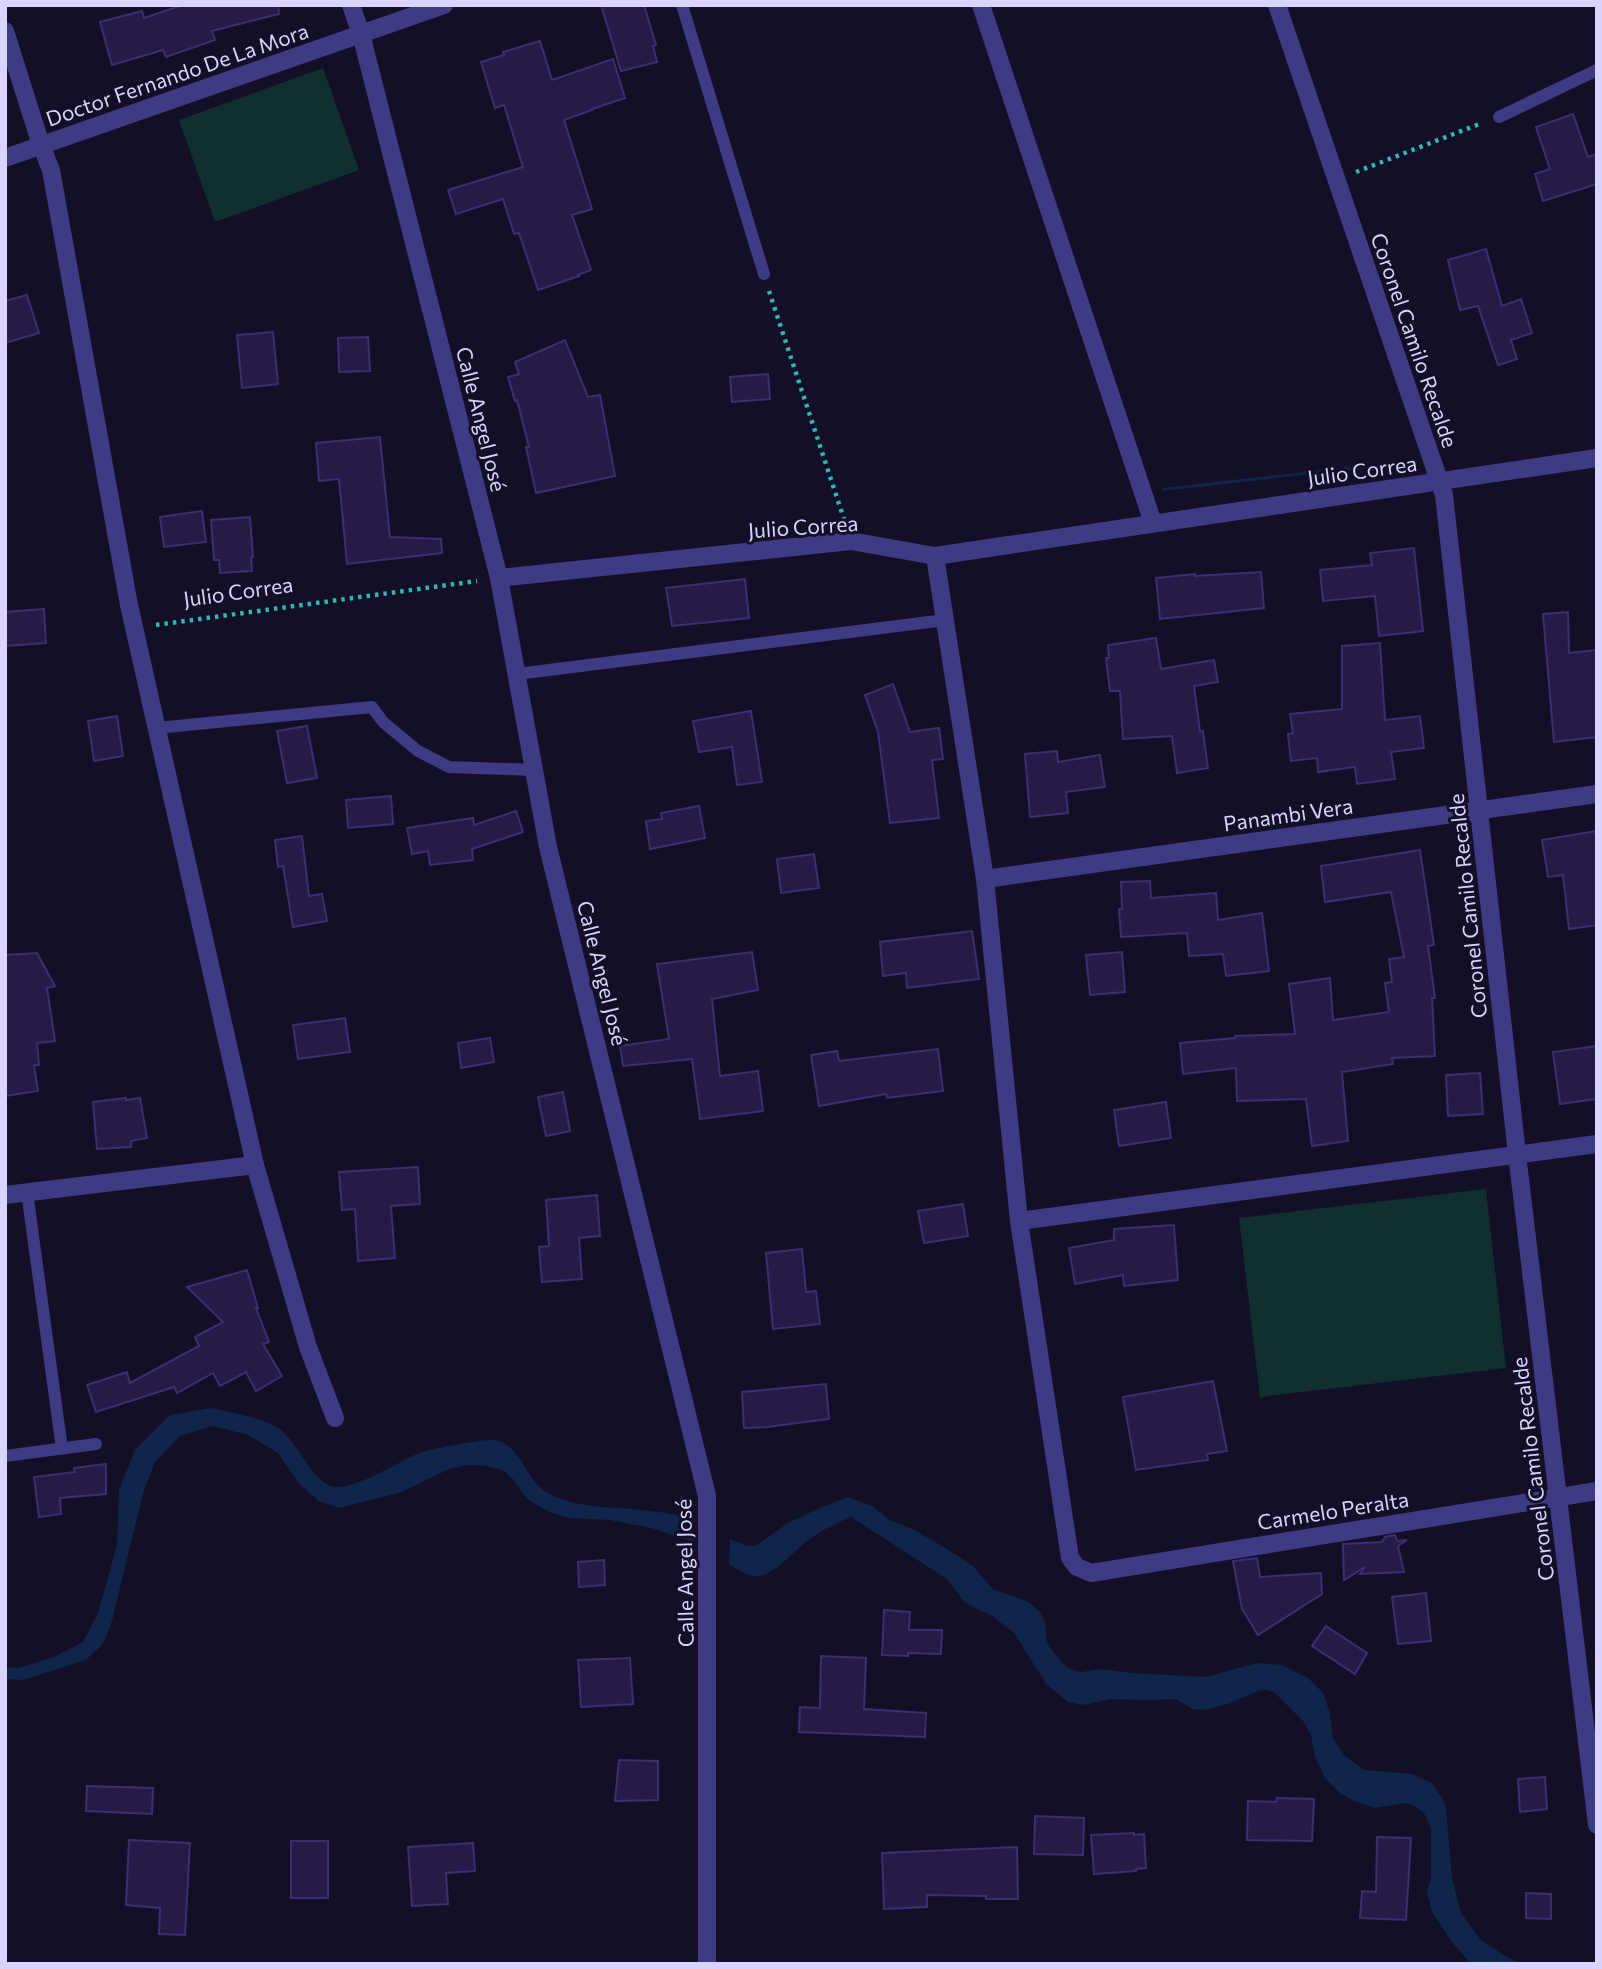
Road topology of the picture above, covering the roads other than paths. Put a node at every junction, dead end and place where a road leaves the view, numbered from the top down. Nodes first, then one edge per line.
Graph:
1 (351, 5) edge
2 (444, 5) edge
3 (682, 5) edge
4 (981, 5) edge
5 (1277, 5) edge
6 (5, 31) edge
7 (361, 34) junction
8 (1597, 70) edge
9 (1499, 117) road end
10 (41, 145) junction
11 (5, 158) edge
12 (764, 274) road end
13 (1597, 458) edge
14 (1439, 482) junction
15 (1153, 523) junction
16 (935, 556) junction
17 (499, 578) junction
18 (945, 620) junction
19 (517, 674) junction
20 (157, 728) junction
21 (534, 770) junction
22 (1597, 794) edge
23 (1479, 811) junction
24 (985, 879) junction
25 (1597, 1144) edge
26 (1517, 1154) junction
27 (255, 1165) junction
28 (27, 1192) junction
29 (5, 1195) edge
30 (1019, 1221) junction
31 (335, 1418) dead end
32 (96, 1444) dead end
33 (62, 1449) junction
34 (5, 1456) edge
35 (1597, 1491) edge
36 (1559, 1496) junction
37 (1597, 1825) edge
38 (707, 1964) edge

1 - 7 street, Calle Angel José
2 - 7 street, Doctor Fernando De La Mora
3 - 12 lane
4 - 15 street
5 - 14 street, Coronel Camilo Recalde
6 - 10 street
7 - 10 street, Doctor Fernando De La Mora
7 - 17 street, Calle Angel José
8 - 9 lane
10 - 11 street, Doctor Fernando De La Mora
10 - 20 street
13 - 14 street, Julio Correa
14 - 15 street, Julio Correa
14 - 23 street, Coronel Camilo Recalde
15 - 16 street, Julio Correa
16 - 17 street, Julio Correa
16 - 18 street
17 - 19 street, Calle Angel José
18 - 19 lane
18 - 24 street
19 - 21 street, Calle Angel José
20 - 21 lane
20 - 27 street
21 - 38 street, Calle Angel José
22 - 23 street, Panambi Vera
23 - 24 street, Panambi Vera
23 - 26 street, Coronel Camilo Recalde
24 - 30 street
25 - 26 street
26 - 30 street
26 - 36 street, Coronel Camilo Recalde
27 - 28 street
27 - 31 street
28 - 29 street
28 - 33 lane
30 - 36 street, Carmelo Peralta
32 - 33 lane
33 - 34 lane
35 - 36 street, Carmelo Peralta
36 - 37 street, Coronel Camilo Recalde

